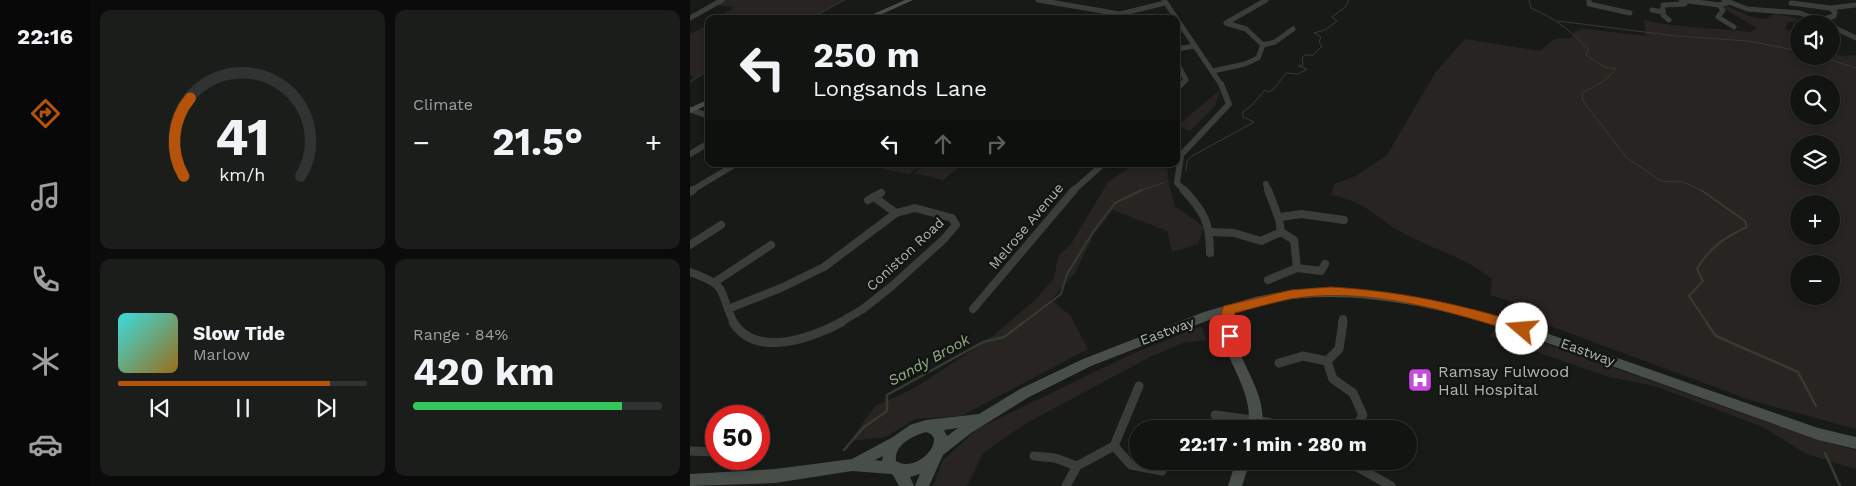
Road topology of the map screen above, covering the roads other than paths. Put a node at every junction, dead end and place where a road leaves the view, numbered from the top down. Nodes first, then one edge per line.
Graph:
1 (722, 0) edge
2 (910, 0) edge
3 (1038, 0) edge
4 (1075, 0) edge
5 (1266, 0) edge
6 (1589, 0) edge
7 (1682, 0) edge
8 (1164, 1) edge
9 (1725, 1) edge
10 (1755, 2) dead end
11 (1791, 3) dead end
12 (1060, 4) junction
13 (1719, 5) junction
14 (1856, 5) edge
15 (1830, 8) junction
16 (1764, 9) junction
17 (1652, 10) dead end
18 (1663, 12) junction
19 (1630, 14) dead end
20 (874, 15) edge
21 (1174, 15) edge
22 (1804, 15) edge
23 (1834, 15) edge
24 (690, 18) edge
25 (1669, 20) dead end
26 (1180, 24) edge
27 (1734, 27) dead end
28 (1293, 28) dead end
29 (1840, 31) edge
30 (1856, 38) edge
31 (1263, 45) junction
32 (1195, 46) junction
33 (1180, 48) edge
34 (1180, 69) edge
35 (1213, 71) junction
36 (1180, 85) edge
37 (705, 103) edge
38 (690, 111) edge
39 (705, 115) edge
40 (705, 145) edge
41 (690, 154) edge
42 (1180, 154) edge
43 (731, 167) edge
44 (1099, 167) edge
45 (1179, 167) edge
46 (1266, 184) dead end
47 (690, 192) edge
48 (881, 193) dead end
49 (896, 213) junction
50 (1281, 216) junction
51 (1344, 220) dead end
52 (721, 225) dead end
53 (1210, 232) junction
54 (1281, 232) junction
55 (771, 244) dead end
56 (690, 245) edge
57 (1210, 253) dead end
58 (1325, 264) dead end
59 (1297, 268) junction
60 (690, 272) edge
61 (1268, 280) dead end
62 (715, 282) junction
63 (728, 309) junction
64 (974, 309) dead end
65 (1229, 309) junction
66 (1213, 314) junction
67 (1343, 319) dead end
68 (1227, 324) junction
69 (1327, 360) junction
70 (1279, 362) dead end
71 (1139, 386) dead end
72 (1215, 415) dead end
73 (979, 418) junction
74 (1236, 420) edge
75 (1257, 420) edge
76 (1361, 420) edge
77 (926, 426) junction
78 (896, 441) junction
79 (1856, 444) edge
80 (1114, 446) junction
81 (690, 451) edge
82 (705, 452) edge
83 (937, 454) junction
84 (1034, 456) dead end
85 (852, 465) junction
86 (1077, 466) junction
87 (896, 469) junction
88 (1240, 470) edge
89 (1363, 470) edge
90 (1162, 471) dead end
91 (690, 481) edge
92 (907, 486) edge
93 (922, 486) edge
94 (1066, 486) edge
95 (1235, 486) edge
96 (1391, 486) edge

1 - 24 street
2 - 20 main road
3 - 12 street
4 - 12 street
5 - 31 street
6 - 19 street
7 - 13 street
7 - 18 street
8 - 12 street
8 - 21 street
9 - 13 street
9 - 16 street
10 - 16 street
11 - 15 street
13 - 27 street
14 - 15 street
15 - 23 street
16 - 22 street
17 - 18 street
18 - 25 street
26 - 32 street
28 - 31 street
29 - 30 street
31 - 35 street
32 - 33 street
32 - 35 street
34 - 36 street
35 - 42 street
37 - 38 main road
38 - 39 street
40 - 41 street
43 - 47 street
44 - 64 street, Melrose Avenue
45 - 53 street
46 - 50 street
48 - 49 street
49 - 63 street, Coniston Road
49 - 63 street, Coniston Road
50 - 51 street
50 - 54 street
52 - 56 street
53 - 54 street
53 - 57 street
54 - 59 street
55 - 62 street
58 - 59 street
59 - 61 street
60 - 62 street
62 - 63 street, Coniston Road
65 - 66 main road, Eastway
65 - 68 main road
65 - 79 main road, Eastway
66 - 68 main road
66 - 73 main road, Eastway
67 - 69 street
68 - 75 main road
69 - 70 street
69 - 76 street
71 - 80 street
72 - 74 street
73 - 77 main road, Eastway
73 - 83 main road, Eastway
77 - 78 main road
77 - 83 main road
78 - 85 main road
78 - 87 main road
80 - 86 street
80 - 90 street
81 - 82 street
83 - 87 main road
83 - 93 main road
84 - 86 street
85 - 87 main road
85 - 91 main road
86 - 94 street
87 - 92 main road
88 - 95 main road
89 - 96 street

